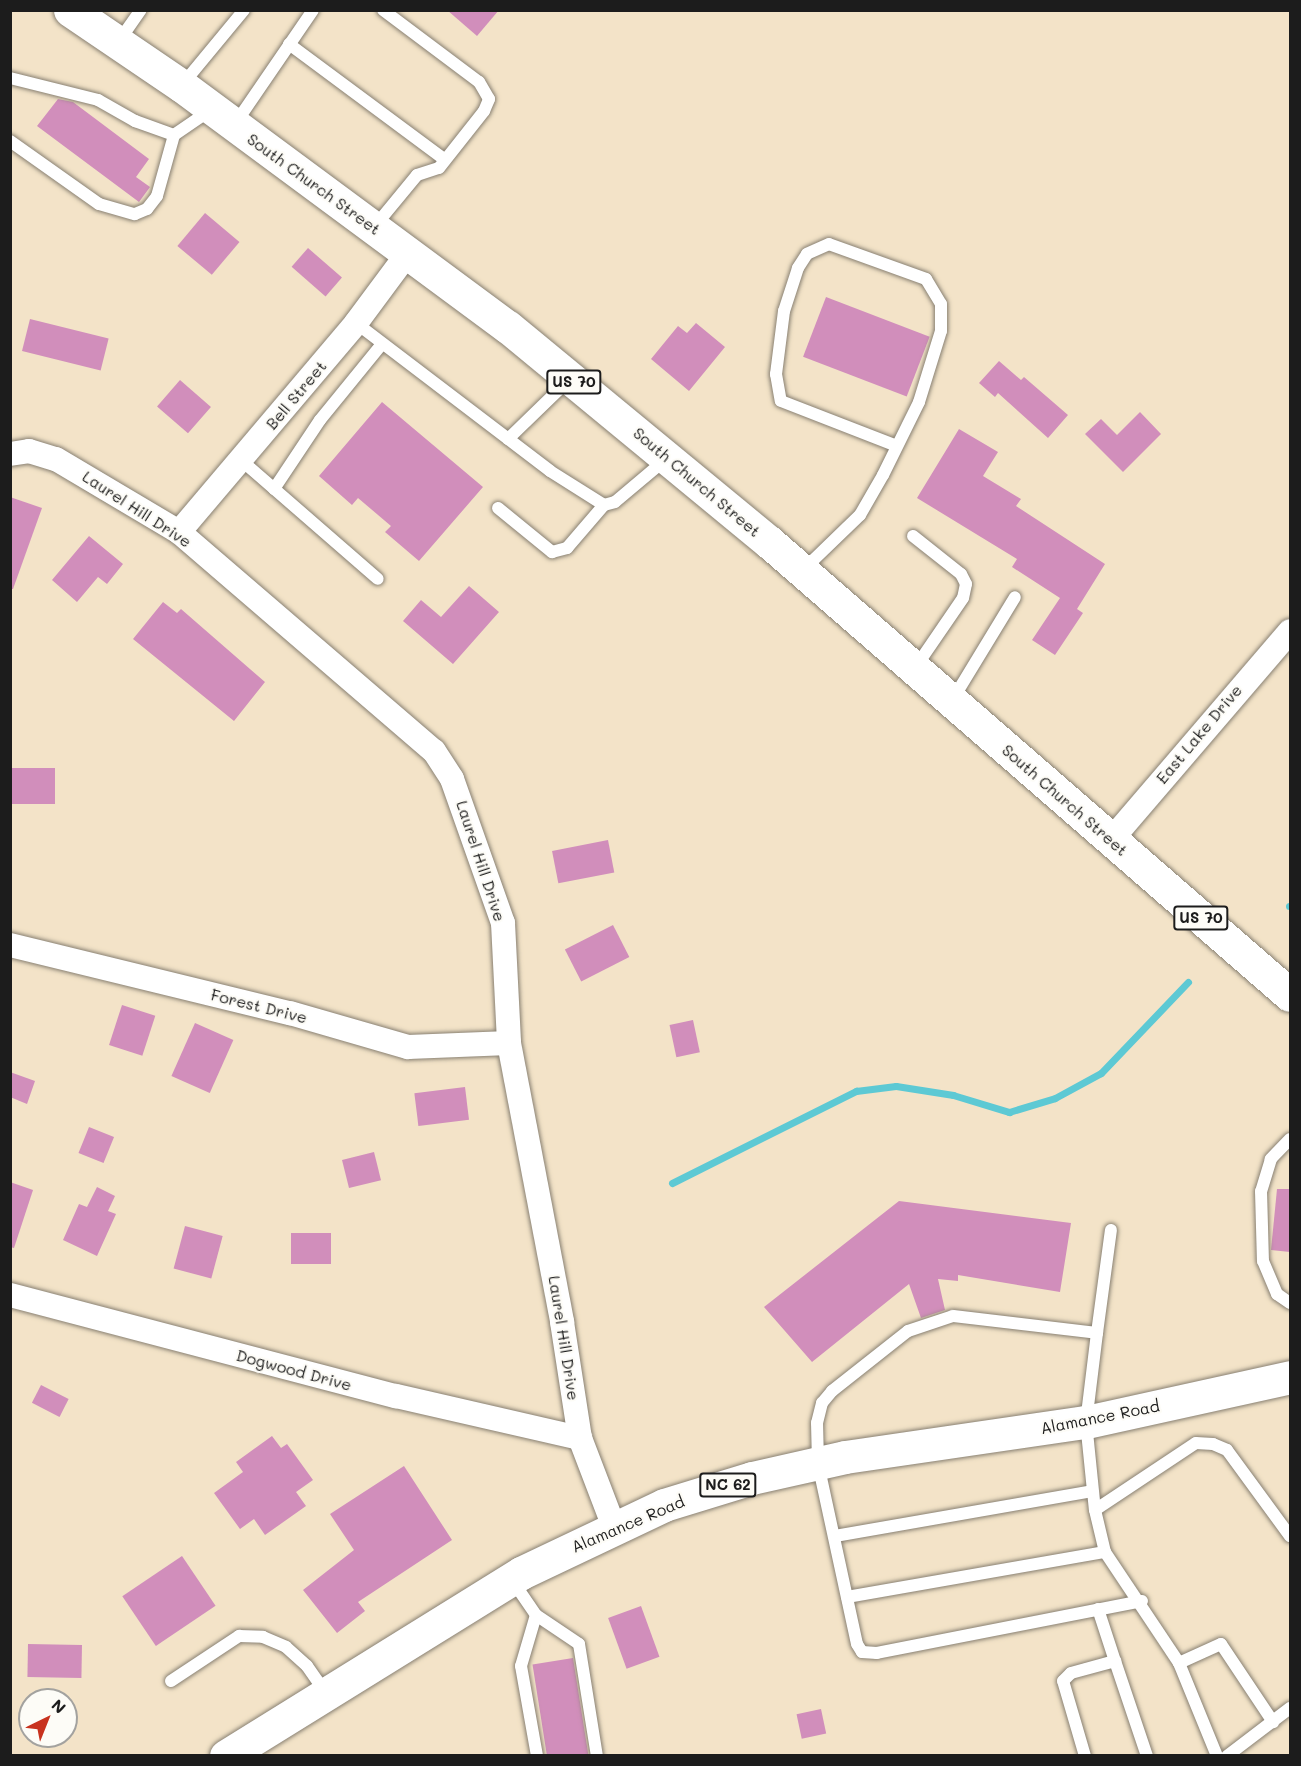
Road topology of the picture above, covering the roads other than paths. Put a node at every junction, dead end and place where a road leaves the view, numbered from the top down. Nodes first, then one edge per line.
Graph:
1 (70, 10) edge
2 (141, 10) edge
3 (244, 10) edge
4 (313, 10) edge
5 (383, 10) edge
6 (118, 43) junction
7 (289, 44) junction
8 (10, 78) edge
9 (182, 86) junction
10 (224, 117) junction
11 (174, 135) junction
12 (10, 141) edge
13 (446, 160) junction
14 (374, 228) junction
15 (408, 253) junction
16 (356, 323) junction
17 (382, 344) junction
18 (571, 379) junction
19 (508, 439) junction
20 (897, 446) junction
21 (10, 454) edge
22 (667, 458) junction
23 (241, 460) junction
24 (274, 489) junction
25 (604, 505) junction
26 (498, 508) dead end
27 (179, 532) junction
28 (912, 536) dead end
29 (802, 570) junction
30 (378, 579) dead end
31 (1015, 597) dead end
32 (1290, 631) edge
33 (914, 669) junction
34 (951, 702) junction
35 (1111, 840) junction
36 (10, 945) edge
37 (1290, 995) edge
38 (509, 1043) junction
39 (1290, 1139) edge
40 (1111, 1230) dead end
41 (10, 1295) edge
42 (1290, 1303) edge
43 (1097, 1333) junction
44 (1290, 1377) edge
45 (1086, 1422) junction
46 (579, 1438) junction
47 (818, 1463) junction
48 (1092, 1491) junction
49 (1095, 1510) junction
50 (614, 1527) junction
51 (835, 1536) junction
52 (1290, 1536) edge
53 (1105, 1552) junction
54 (511, 1579) junction
55 (847, 1597) junction
56 (1142, 1601) junction
57 (1098, 1609) junction
58 (536, 1615) junction
59 (1115, 1662) junction
60 (1179, 1663) junction
61 (171, 1681) dead end
62 (325, 1692) junction
63 (1290, 1708) edge
64 (1273, 1722) junction
65 (226, 1755) edge
66 (537, 1755) edge
67 (597, 1755) edge
68 (1085, 1755) edge
69 (1147, 1755) edge
70 (1217, 1755) edge
71 (1227, 1755) edge

1 - 6 main road, South Church Street / US 70
2 - 6 lane
3 - 9 lane
4 - 7 lane
5 - 13 lane
6 - 9 main road, South Church Street / US 70
7 - 10 lane
7 - 13 lane
8 - 11 lane
9 - 10 main road, South Church Street / US 70
10 - 11 lane
10 - 14 main road, South Church Street / US 70
11 - 12 lane
13 - 14 lane
14 - 15 main road, South Church Street / US 70
15 - 16 street, Bell Street
15 - 18 main road, South Church Street / US 70
16 - 17 lane
16 - 23 street, Bell Street
17 - 19 lane
17 - 24 lane
18 - 19 lane
18 - 22 main road, South Church Street / US 70
19 - 25 lane
20 - 20 lane
20 - 29 lane
21 - 27 street, Laurel Hill Drive
22 - 25 lane
22 - 29 main road, South Church Street / US 70
23 - 24 lane
23 - 27 street, Bell Street
24 - 30 lane
25 - 26 lane
27 - 38 street, Laurel Hill Drive
28 - 33 lane
29 - 33 main road, South Church Street / US 70
31 - 34 lane
32 - 35 street, East Lake Drive
33 - 34 main road, South Church Street / US 70
34 - 35 main road, South Church Street / US 70
35 - 37 main road, South Church Street / US 70
36 - 38 street, Forest Drive
38 - 46 street, Laurel Hill Drive
39 - 42 lane
40 - 43 lane
41 - 46 street, Dogwood Drive
43 - 45 lane
43 - 47 lane
44 - 45 main road, Alamance Road / NC 62
45 - 47 main road, Alamance Road / NC 62
45 - 48 lane
46 - 50 street, Laurel Hill Drive
47 - 50 main road, Alamance Road / NC 62
47 - 51 lane
48 - 49 lane
48 - 51 lane
49 - 52 lane
49 - 53 lane
50 - 54 main road, Alamance Road / NC 62
51 - 55 lane
53 - 55 lane
53 - 56 lane
54 - 58 lane
54 - 62 main road, Alamance Road / NC 62
55 - 57 lane
56 - 57 lane
56 - 60 lane
57 - 59 lane
58 - 66 lane
58 - 67 lane
59 - 68 lane
59 - 69 lane
60 - 64 lane
60 - 70 lane
61 - 62 lane
62 - 65 main road, Alamance Road / NC 62
63 - 64 lane
64 - 71 lane

